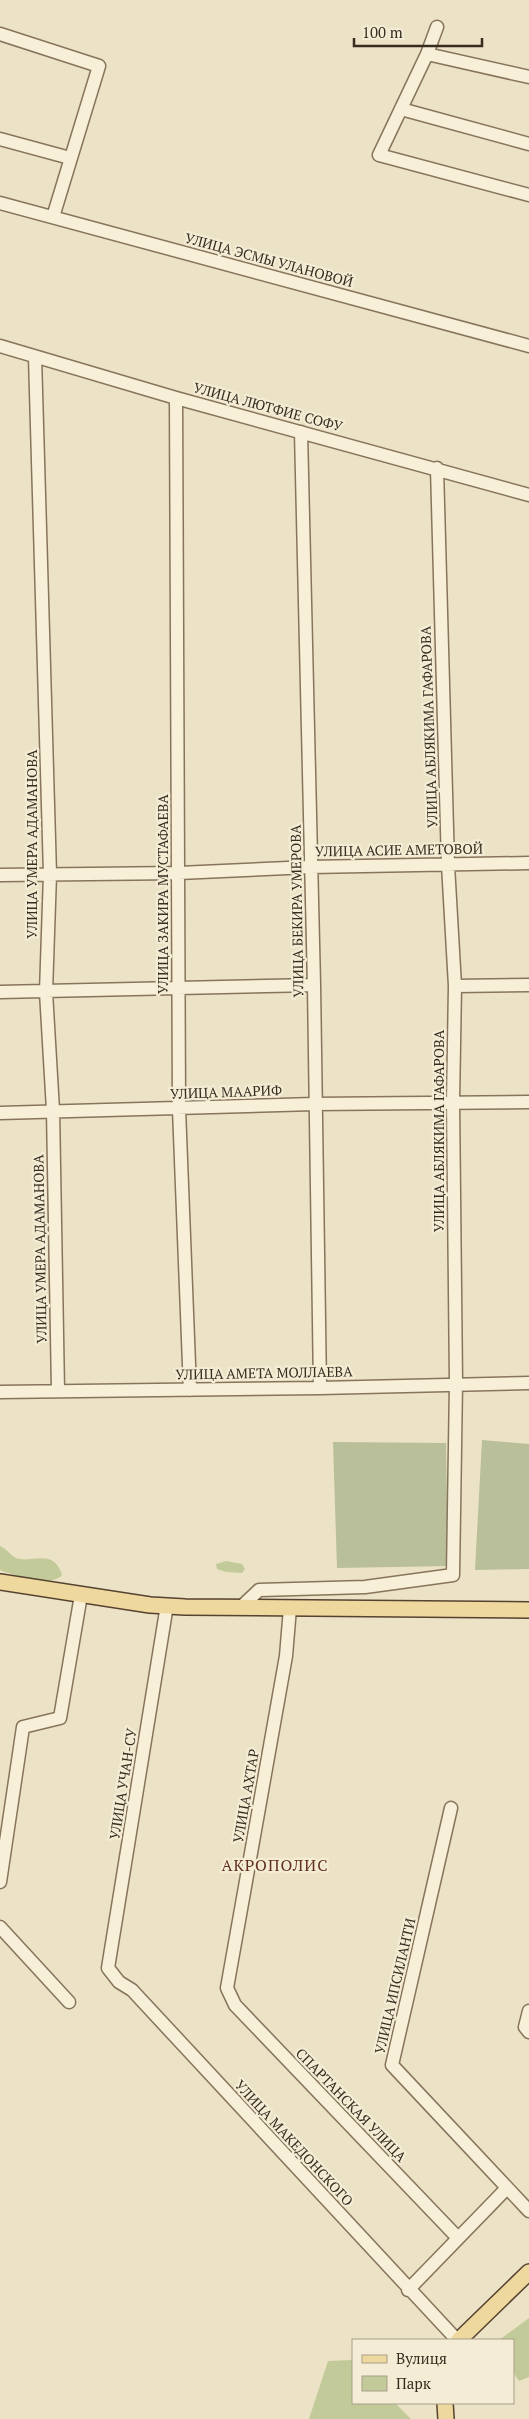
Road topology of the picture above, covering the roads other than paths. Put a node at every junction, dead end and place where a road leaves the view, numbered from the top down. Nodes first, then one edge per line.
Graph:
1 (437, 27) dead end
2 (0, 34) edge
3 (428, 54) junction
4 (529, 76) edge
5 (401, 109) junction
6 (0, 140) edge
7 (529, 144) edge
8 (70, 158) junction
9 (529, 195) edge
10 (0, 203) edge
11 (53, 217) junction
12 (0, 346) edge
13 (529, 346) edge
14 (35, 357) junction
15 (176, 398) junction
16 (301, 432) junction
17 (437, 468) junction
18 (529, 495) edge
19 (529, 863) edge
20 (448, 865) junction
21 (310, 867) junction
22 (179, 873) junction
23 (50, 874) junction
24 (0, 875) edge
25 (314, 985) junction
26 (529, 985) edge
27 (455, 986) junction
28 (178, 987) junction
29 (0, 992) edge
30 (46, 992) junction
31 (453, 1102) junction
32 (529, 1102) edge
33 (314, 1104) junction
34 (178, 1109) junction
35 (53, 1110) junction
36 (0, 1113) edge
37 (456, 1383) junction
38 (529, 1383) edge
39 (320, 1388) junction
40 (190, 1390) junction
41 (0, 1392) edge
42 (58, 1392) junction
43 (0, 1582) edge
44 (81, 1595) junction
45 (167, 1605) junction
46 (241, 1607) junction
47 (290, 1608) junction
48 (529, 1610) edge
49 (451, 1808) dead end
50 (0, 1882) edge
51 (0, 1927) edge
52 (108, 1968) joint
53 (227, 1988) joint
54 (69, 2002) dead end
55 (529, 2011) edge
56 (529, 2032) edge
57 (507, 2188) junction
58 (529, 2211) edge
59 (458, 2238) junction
60 (529, 2272) edge
61 (408, 2290) junction
62 (457, 2339) edge
63 (459, 2339) edge
64 (445, 2404) edge
65 (446, 2419) edge

1 - 3 street
2 - 8 street
3 - 4 street
3 - 5 street
5 - 7 street
5 - 9 street
6 - 8 street
8 - 11 street
10 - 11 street, УЛИЦА ЭСМЫ УЛАНОВОЙ
11 - 13 street, УЛИЦА ЭСМЫ УЛАНОВОЙ
12 - 14 street, УЛИЦА ЛЮТФИЕ СОФУ
14 - 15 street, УЛИЦА ЛЮТФИЕ СОФУ
14 - 23 street, УЛИЦА УМЕРА АДАМАНОВА
15 - 16 street, УЛИЦА ЛЮТФИЕ СОФУ
15 - 22 street, УЛИЦА ЗАКИРА МУСТАФАЕВА
16 - 17 street, УЛИЦА ЛЮТФИЕ СОФУ
16 - 21 street, УЛИЦА БЕКИРА УМЕРОВА
17 - 18 street, УЛИЦА ЛЮТФИЕ СОФУ
17 - 20 street, УЛИЦА АБЛЯКИМА ГАФАРОВА
19 - 20 street, УЛИЦА АСИЕ АМЕТОВОЙ
20 - 21 street, УЛИЦА АСИЕ АМЕТОВОЙ
20 - 27 street, УЛИЦА АБЛЯКИМА ГАФАРОВА
21 - 22 street, УЛИЦА АСИЕ АМЕТОВОЙ
21 - 25 street, УЛИЦА БЕКИРА УМЕРОВА
22 - 23 street, УЛИЦА АСИЕ АМЕТОВОЙ
22 - 28 street, УЛИЦА ЗАКИРА МУСТАФАЕВА
23 - 24 street, УЛИЦА АСИЕ АМЕТОВОЙ
23 - 30 street, УЛИЦА УМЕРА АДАМАНОВА
25 - 28 street
25 - 33 street, УЛИЦА БЕКИРА УМЕРОВА
26 - 27 street
27 - 31 street, УЛИЦА АБЛЯКИМА ГАФАРОВА
28 - 30 street
28 - 34 street, УЛИЦА ЗАКИРА МУСТАФАЕВА
29 - 30 street
30 - 35 street, УЛИЦА УМЕРА АДАМАНОВА
31 - 32 street, УЛИЦА МААРИФ
31 - 33 street, УЛИЦА МААРИФ
31 - 37 street, УЛИЦА АБЛЯКИМА ГАФАРОВА
33 - 34 street, УЛИЦА МААРИФ
33 - 39 street, УЛИЦА БЕКИРА УМЕРОВА
34 - 35 street, УЛИЦА МААРИФ
34 - 40 street, УЛИЦА ЗАКИРА МУСТАФАЕВА
35 - 36 street, УЛИЦА МААРИФ
35 - 42 street, УЛИЦА УМЕРА АДАМАНОВА
37 - 38 street, УЛИЦА АМЕТА МОЛЛАЕВА
37 - 39 street, УЛИЦА АМЕТА МОЛЛАЕВА
37 - 46 street, УЛИЦА АБЛЯКИМА ГАФАРОВА
39 - 40 street, УЛИЦА АМЕТА МОЛЛАЕВА
40 - 42 street, УЛИЦА АМЕТА МОЛЛАЕВА
41 - 42 street, УЛИЦА АМЕТА МОЛЛАЕВА
43 - 44 main road
44 - 45 main road
44 - 50 street
45 - 46 main road
45 - 52 street, УЛИЦА УЧАН-СУ
46 - 47 main road
47 - 48 main road
47 - 53 street, УЛИЦА АХТАР
49 - 57 street, УЛИЦА ИПСИЛАНТИ
51 - 54 street
52 - 61 street, УЛИЦА МАКЕДОНСКОГО
53 - 59 street, СПАРТАНСКАЯ УЛИЦА
55 - 56 street
57 - 58 street, УЛИЦА ИПСИЛАНТИ
57 - 59 street
59 - 61 street
60 - 63 main road
61 - 62 street, УЛИЦА МАКЕДОНСКОГО
64 - 65 main road

